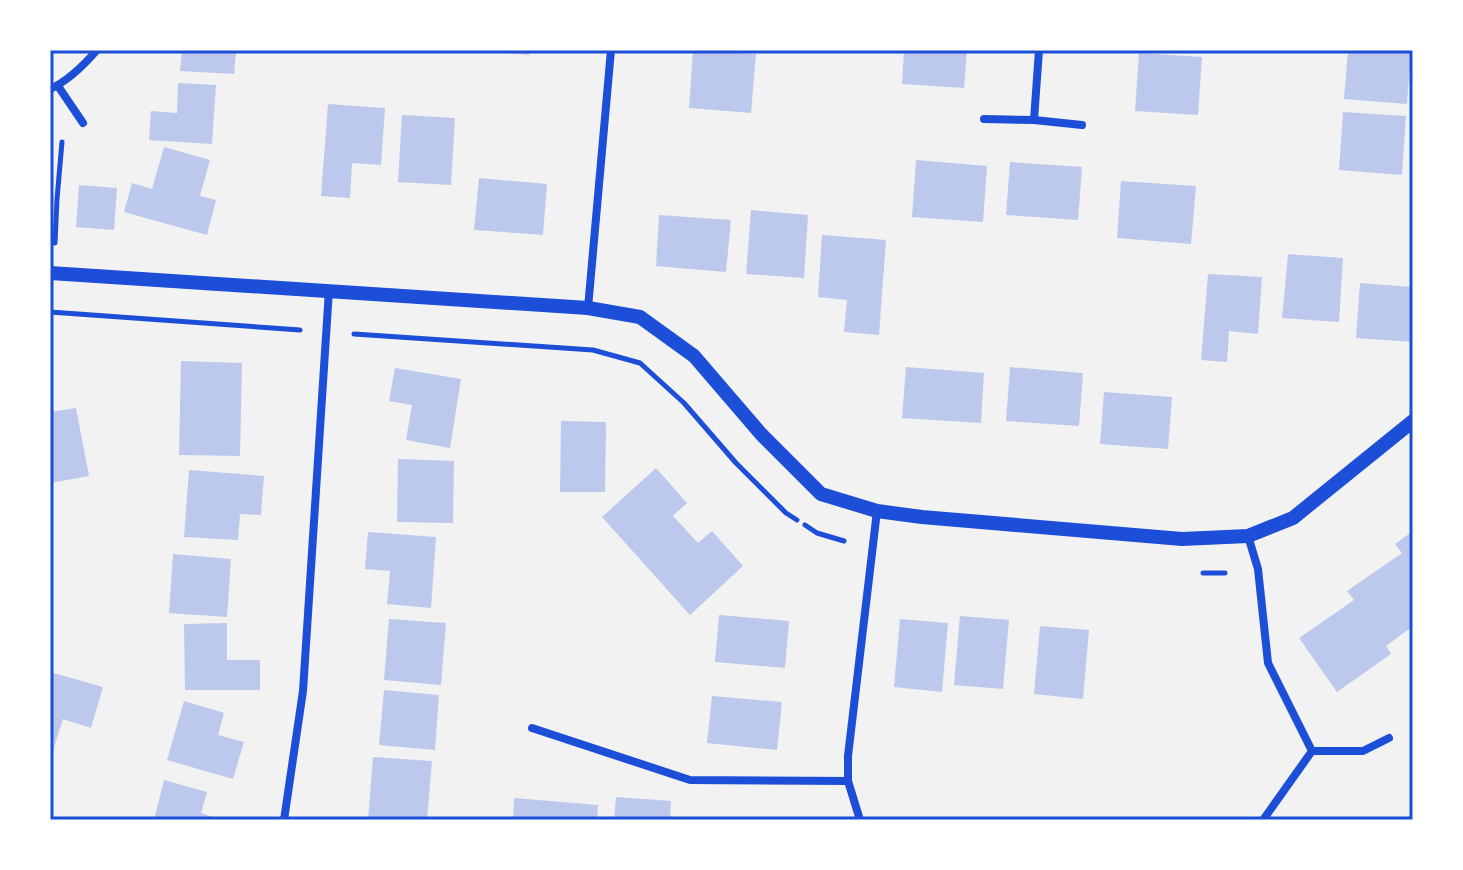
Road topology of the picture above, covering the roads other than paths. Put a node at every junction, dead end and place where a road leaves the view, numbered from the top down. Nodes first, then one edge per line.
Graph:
1 (97, 50) edge
2 (611, 50) edge
3 (1039, 50) edge
4 (54, 88) edge
5 (984, 119) dead end
6 (1034, 120) junction
7 (83, 123) dead end
8 (1082, 125) dead end
9 (52, 273) edge
10 (329, 290) junction
11 (588, 308) junction
12 (1413, 421) edge
13 (877, 511) junction
14 (1248, 536) junction
15 (532, 728) dead end
16 (1389, 738) dead end
17 (1312, 751) junction
18 (848, 781) junction
19 (284, 820) edge
20 (860, 820) edge
21 (1263, 820) edge

1 - 4 street
2 - 11 street
3 - 6 street
4 - 7 street
5 - 6 street
6 - 8 street
9 - 10 street
10 - 11 street
10 - 19 street
11 - 13 street
12 - 14 street
13 - 14 street
13 - 18 street
14 - 17 street
15 - 18 street
16 - 17 street
17 - 21 street
18 - 20 street

